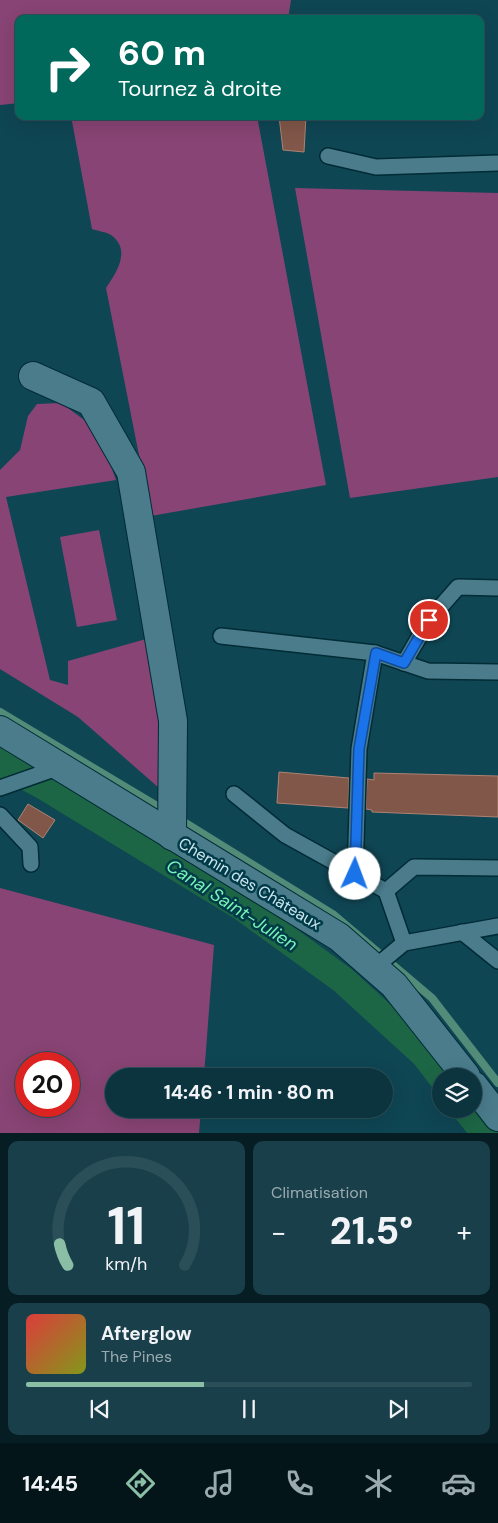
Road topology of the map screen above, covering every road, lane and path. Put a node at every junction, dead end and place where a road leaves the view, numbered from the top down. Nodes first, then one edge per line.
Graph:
1 (328, 156) dead end
2 (498, 164) edge
3 (33, 376) dead end
4 (498, 588) edge
5 (221, 636) dead end
6 (376, 653) junction
7 (404, 663) junction
8 (498, 672) edge
9 (0, 730) edge
10 (60, 767) junction
11 (0, 788) edge
12 (234, 794) dead end
13 (0, 815) edge
14 (172, 836) junction
15 (31, 864) dead end
16 (498, 868) edge
17 (355, 874) junction
18 (386, 891) junction
19 (498, 926) edge
20 (462, 932) junction
21 (404, 943) junction
22 (498, 961) edge
23 (374, 968) junction
24 (460, 1068) edge
25 (482, 1096) edge
26 (498, 1116) edge

1 - 2 lane
3 - 14 street
4 - 7 lane
5 - 6 lane
6 - 7 lane
6 - 17 lane
7 - 8 lane
9 - 10 street, Chemin des Châteaux
10 - 11 lane
10 - 14 street, Chemin des Châteaux
12 - 17 lane
13 - 15 lane
14 - 23 street, Chemin des Châteaux
16 - 18 lane
17 - 18 lane
18 - 21 lane
19 - 20 lane
20 - 21 lane
20 - 22 lane
21 - 23 lane
23 - 24 street, Chemin des Châteaux
25 - 26 street

